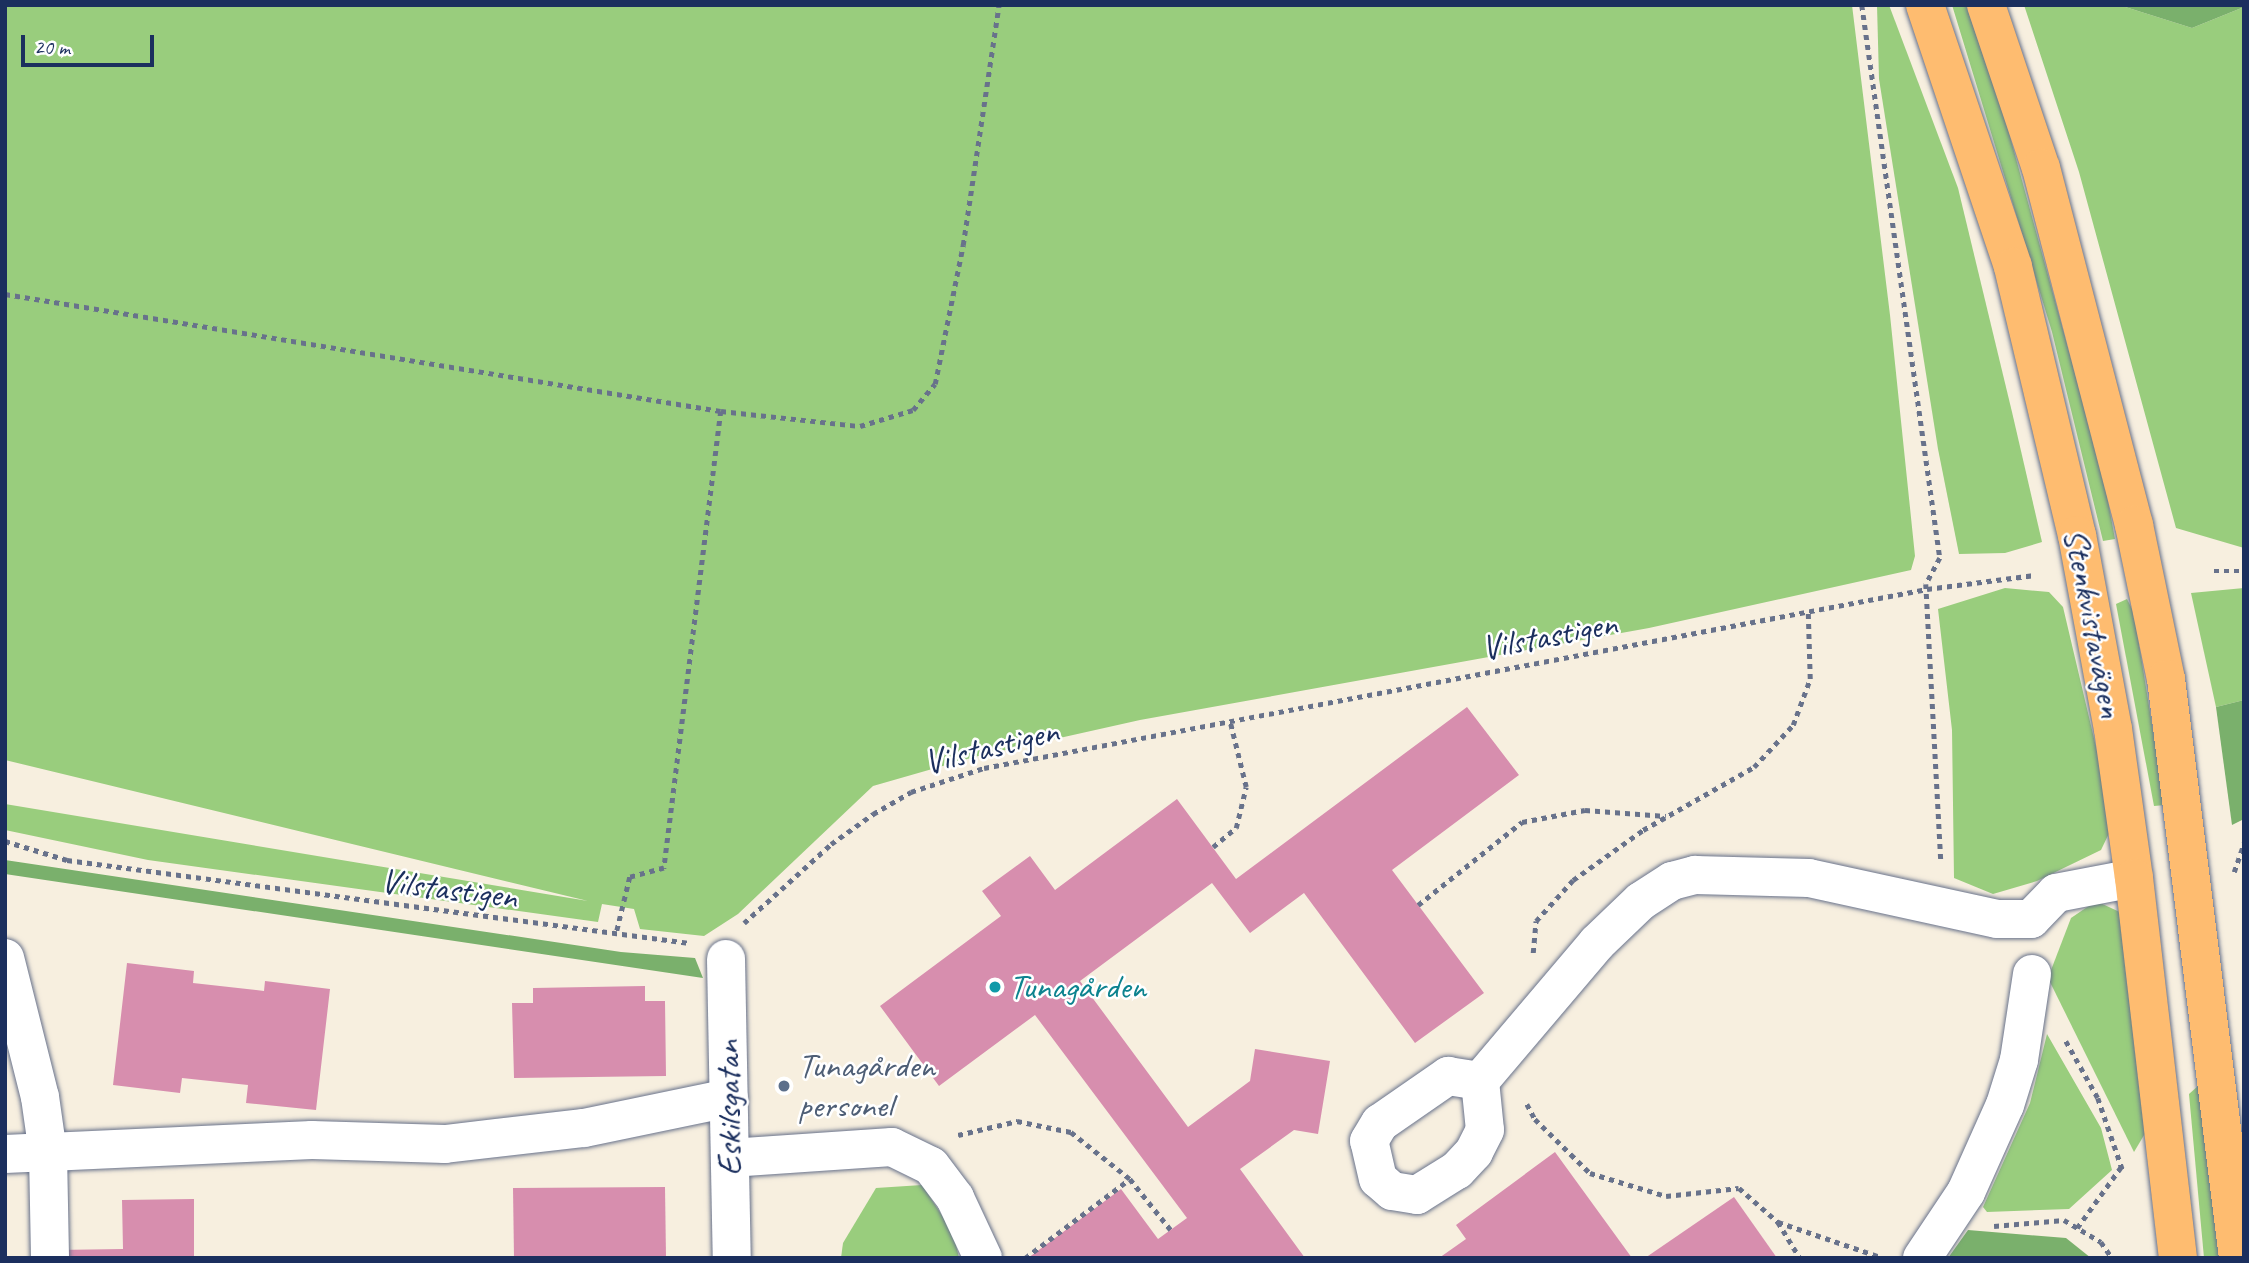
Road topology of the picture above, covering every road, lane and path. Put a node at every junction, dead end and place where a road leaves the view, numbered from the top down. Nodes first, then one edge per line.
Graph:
1 (999, 5) edge
2 (1861, 5) edge
3 (1925, 5) edge
4 (1986, 5) edge
5 (5, 294) edge
6 (721, 411) junction
7 (2214, 571) dead end
8 (2244, 571) edge
9 (2035, 575) dead end
10 (1927, 589) junction
11 (1808, 611) junction
12 (1230, 722) junction
13 (1667, 817) junction
14 (5, 841) edge
15 (2244, 843) edge
16 (1213, 847) dead end
17 (2234, 873) dead end
18 (2192, 874) junction
19 (2134, 878) junction
20 (1418, 905) dead end
21 (1965, 912) junction
22 (616, 935) junction
23 (718, 945) junction
24 (5, 958) edge
25 (2032, 982) joint
26 (1537, 1009) junction
27 (1490, 1069) joint
28 (729, 1098) junction
29 (2116, 1150) dead end
30 (48, 1153) junction
31 (5, 1154) edge
32 (730, 1158) junction
33 (917, 1159) junction
34 (2121, 1166) dead end
35 (1130, 1180) junction
36 (1949, 1220) junction
37 (1777, 1222) junction
38 (2077, 1228) junction
39 (1171, 1230) dead end
40 (50, 1258) edge
41 (732, 1258) edge
42 (983, 1258) edge
43 (1025, 1258) edge
44 (1800, 1258) edge
45 (1881, 1258) edge
46 (1922, 1258) edge
47 (2112, 1258) edge
48 (2178, 1258) edge
49 (2238, 1258) edge

1 - 6 path
2 - 10 path
3 - 19 main road, Stenkvistavägen
4 - 18 main road, Stenkvistavägen
5 - 6 path
6 - 22 path
7 - 8 path
9 - 10 path, Vilstastigen
10 - 11 path, Vilstastigen
10 - 21 path
11 - 12 path, Vilstastigen
11 - 13 path
12 - 16 path
12 - 23 path, Vilstastigen
13 - 20 path
13 - 26 path
14 - 22 path, Vilstastigen
15 - 17 path
18 - 19 main road
18 - 49 main road, Stenkvistavägen
19 - 21 street
19 - 48 main road, Stenkvistavägen
21 - 26 street
22 - 23 path, Vilstastigen
23 - 28 street, Eskilsgatan
24 - 30 street
25 - 29 path
25 - 36 street
26 - 27 street
27 - 37 path
28 - 30 street
28 - 32 street, Eskilsgatan
30 - 31 street
30 - 40 street
32 - 33 street
32 - 41 street, Eskilsgatan
33 - 35 path
33 - 42 street
34 - 38 path
35 - 39 path
35 - 43 path
36 - 38 path
36 - 46 street
37 - 44 path
37 - 45 path
38 - 47 path

